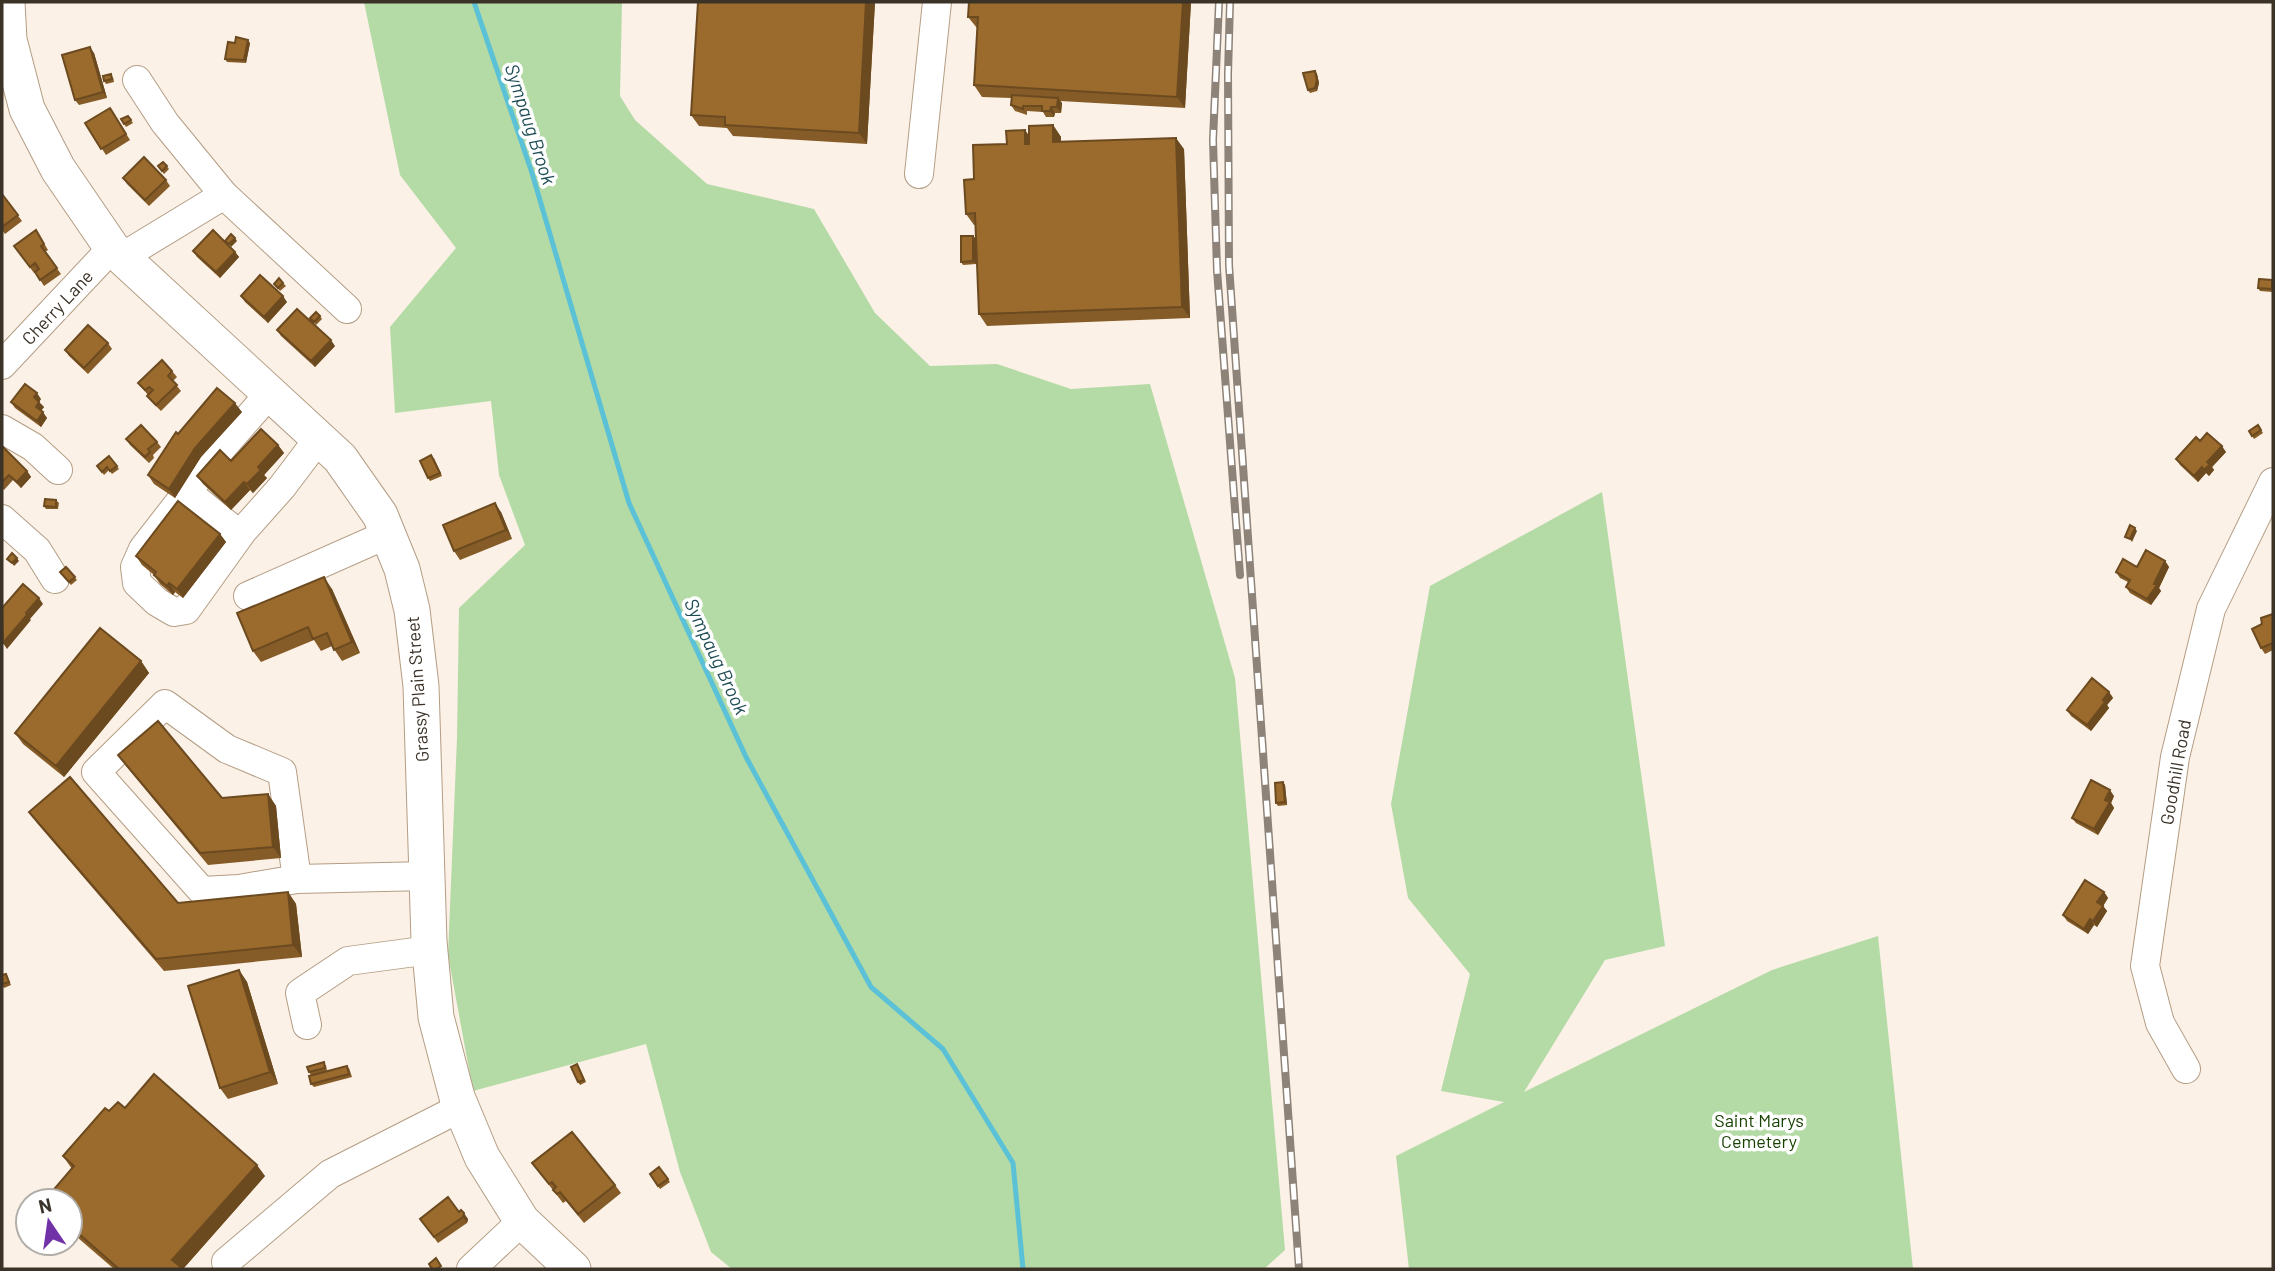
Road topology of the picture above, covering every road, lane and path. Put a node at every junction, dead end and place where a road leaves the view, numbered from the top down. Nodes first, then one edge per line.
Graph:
1 (7, 2) edge
2 (937, 2) edge
3 (137, 80) dead end
4 (919, 174) dead end
5 (224, 195) junction
6 (117, 253) junction
7 (347, 309) dead end
8 (2, 365) edge
9 (271, 392) junction
10 (2, 429) edge
11 (319, 438) junction
12 (58, 470) dead end
13 (2273, 482) edge
14 (188, 493) junction
15 (2, 519) edge
16 (240, 534) junction
17 (388, 534) junction
18 (55, 579) dead end
19 (248, 596) dead end
20 (427, 876) junction
21 (297, 879) junction
22 (430, 950) junction
23 (307, 1025) dead end
24 (2186, 1069) dead end
25 (462, 1107) junction
26 (522, 1221) junction
27 (226, 1262) dead end
28 (471, 1269) edge
29 (573, 1269) edge

1 - 6 main road, Grassy Plain Street
2 - 4 street
3 - 5 street
5 - 6 street, Cherry Lane
5 - 7 street
6 - 8 street, Cherry Lane
6 - 9 main road, Grassy Plain Street
9 - 11 main road, Grassy Plain Street
9 - 14 street
10 - 12 street
11 - 16 street
11 - 17 main road, Grassy Plain Street
13 - 24 street, Goodhill Road
14 - 16 street
14 - 16 street
15 - 18 street
17 - 19 street
17 - 20 main road, Grassy Plain Street
20 - 21 street
20 - 22 main road, Grassy Plain Street
21 - 21 street
22 - 23 street
22 - 25 main road, Grassy Plain Street
25 - 26 main road, Grassy Plain Street
25 - 27 street
26 - 28 street
26 - 29 main road, Grassy Plain Street

